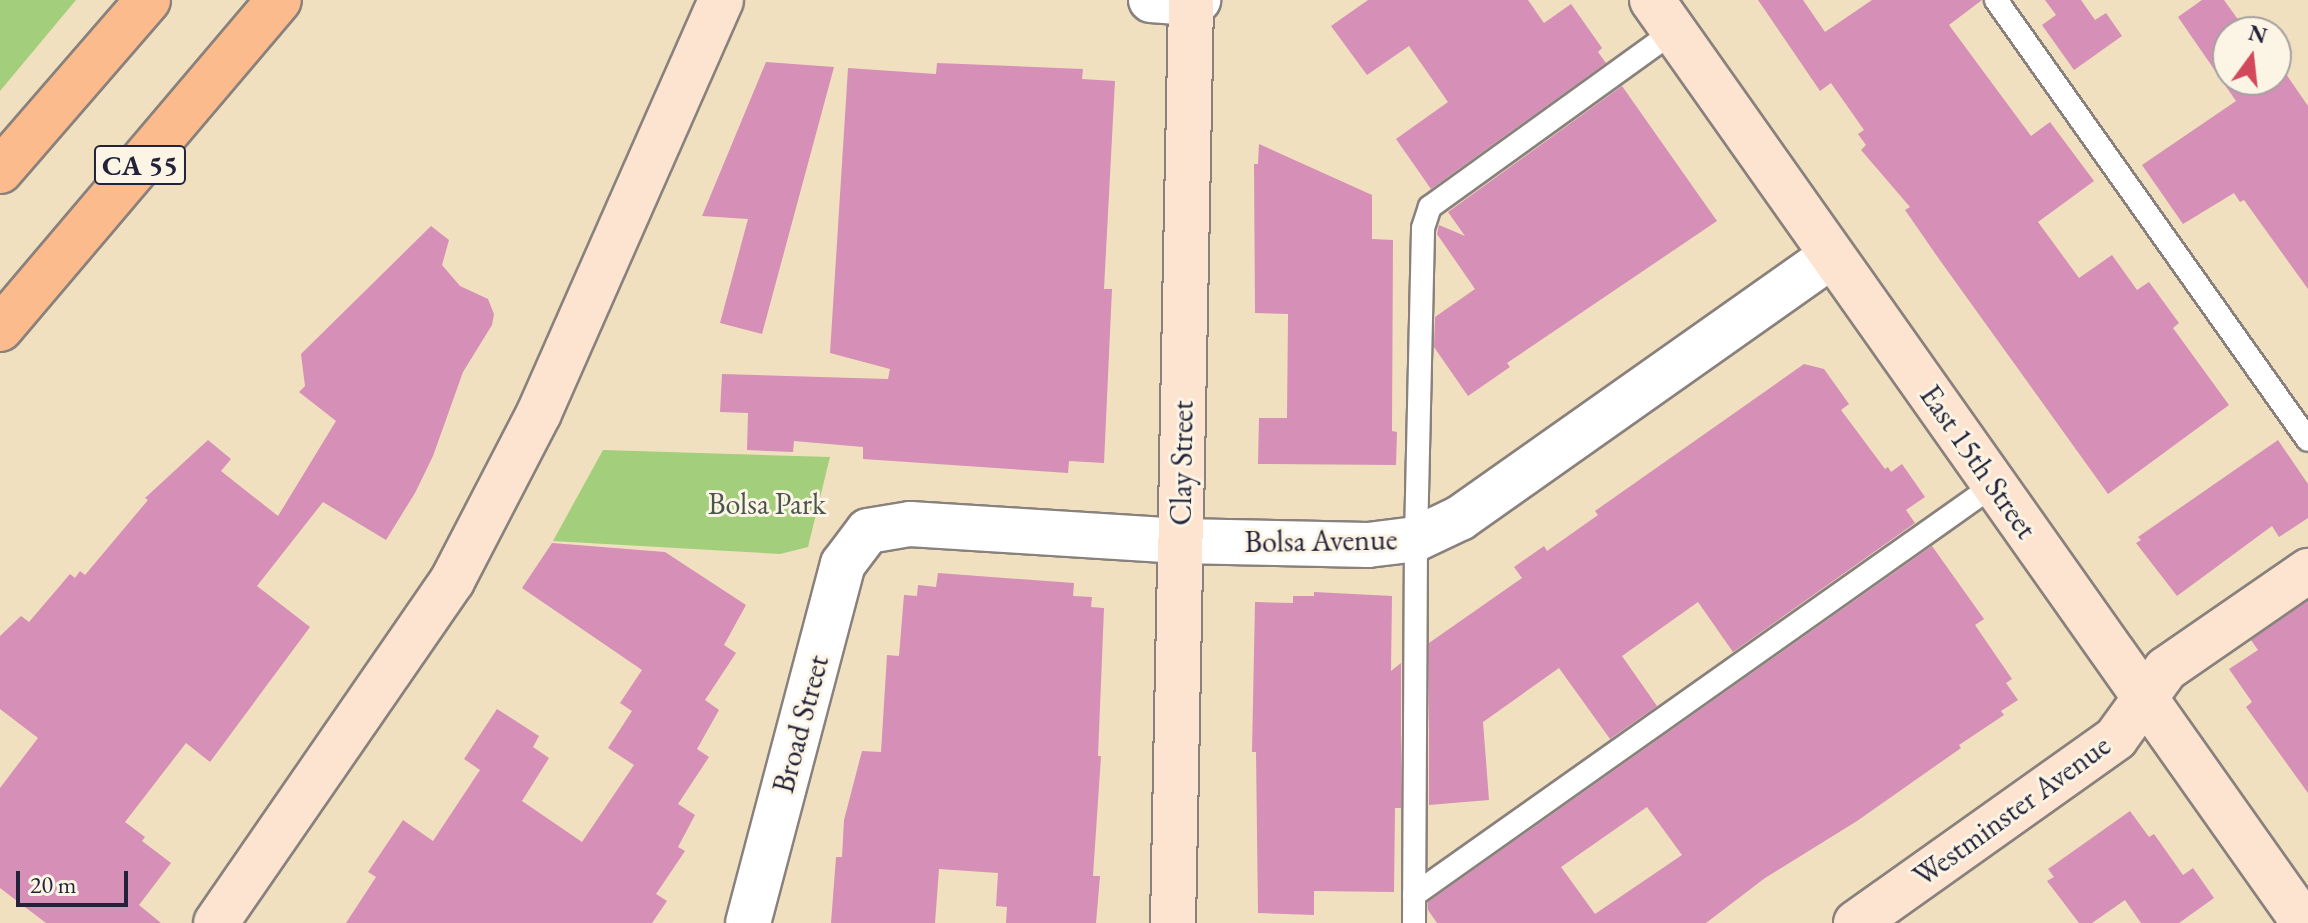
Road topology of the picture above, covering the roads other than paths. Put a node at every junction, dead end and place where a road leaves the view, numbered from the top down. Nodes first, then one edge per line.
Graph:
1 (148, 0) edge
2 (279, 0) edge
3 (721, 0) edge
4 (1996, 0) edge
5 (1182, 1) edge
6 (1663, 15) edge
7 (0, 171) edge
8 (1832, 256) junction
9 (0, 329) edge
10 (2308, 440) edge
11 (1994, 485) junction
12 (868, 531) joint
13 (1416, 539) junction
14 (1180, 541) junction
15 (2308, 571) edge
16 (2145, 698) junction
17 (1414, 895) junction
18 (216, 923) edge
19 (748, 923) edge
20 (1173, 923) edge
21 (1414, 923) edge
22 (1856, 923) edge
23 (2304, 923) edge

1 - 7 highway
2 - 9 highway, CA 55
3 - 18 street
4 - 10 lane
5 - 14 street, Clay Street
6 - 8 street, East 15th Street
6 - 13 lane
8 - 11 street, East 15th Street
8 - 13 street, Bolsa Avenue
11 - 16 street, East 15th Street
11 - 17 lane
12 - 14 street, Bolsa Avenue
12 - 19 street, Broad Street
13 - 14 street, Bolsa Avenue
13 - 17 lane
14 - 20 street, Clay Street
15 - 16 street, Westminster Avenue
16 - 22 street, Westminster Avenue
16 - 23 street, East 15th Street
17 - 21 lane

